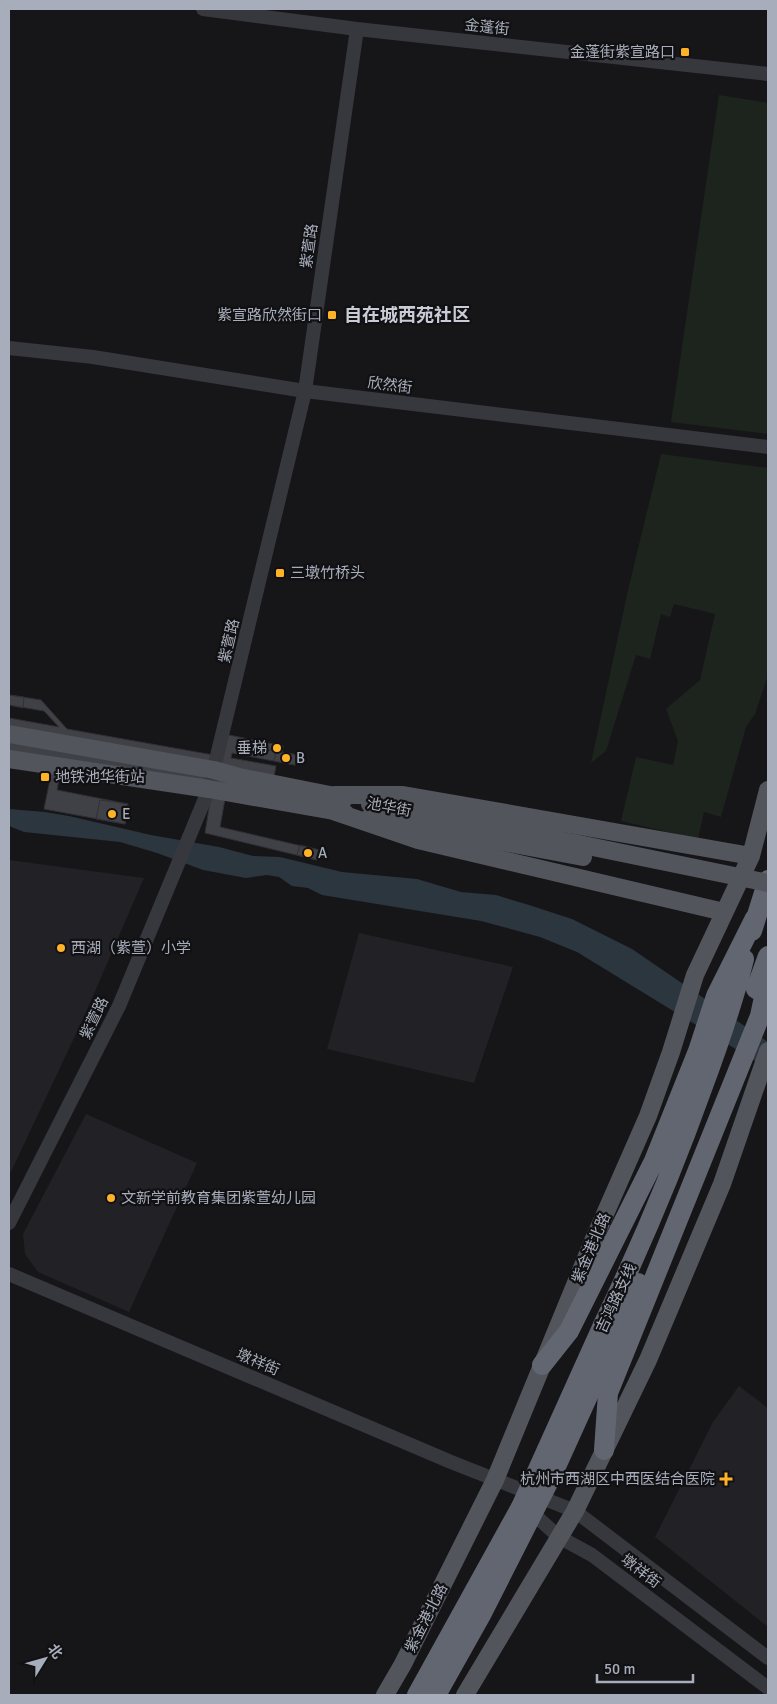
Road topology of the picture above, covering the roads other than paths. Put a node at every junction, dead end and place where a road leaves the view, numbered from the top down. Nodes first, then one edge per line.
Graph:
1 (203, 9) edge
2 (357, 29) junction
3 (768, 74) edge
4 (9, 348) edge
5 (305, 391) junction
6 (768, 447) edge
7 (9, 734) edge
8 (9, 759) edge
9 (214, 770) junction
10 (209, 789) junction
11 (768, 790) edge
12 (333, 803) junction
13 (370, 811) junction
14 (751, 856) junction
15 (768, 882) edge
16 (768, 892) edge
17 (724, 912) junction
18 (768, 956) edge
19 (768, 978) edge
20 (739, 1007) junction
21 (768, 1051) edge
22 (719, 1064) junction
23 (9, 1223) edge
24 (9, 1274) edge
25 (609, 1329) junction
26 (542, 1365) junction
27 (604, 1450) junction
28 (495, 1480) junction
29 (575, 1511) junction
30 (559, 1537) junction
31 (768, 1658) edge
32 (768, 1688) edge
33 (385, 1695) edge
34 (417, 1695) edge
35 (436, 1695) edge
36 (465, 1695) edge

1 - 2 street, 金蓬街
2 - 3 street, 金蓬街
2 - 5 street, 紫萱路
4 - 5 street, 欣然街
5 - 6 street, 欣然街
5 - 9 street, 紫萱路
7 - 9 main road, 池华街
8 - 10 main road, 池华街
9 - 10 street, 紫萱路
9 - 12 main road, 池华街
10 - 12 main road, 池华街
10 - 23 street, 紫萱路
11 - 14 main road, 紫金港北路
12 - 13 main road, 池华街
12 - 14 main road
12 - 17 main road
13 - 15 main road, 池华街, bridge
13 - 16 main road, 池华街, bridge
14 - 17 main road, 紫金港北路
15 - 20 highway, 吉鸿路支线
17 - 26 main road, 紫金港北路
18 - 20 highway, 吉鸿路支线
19 - 20 highway
20 - 22 highway, 吉鸿路支线
20 - 22 highway
21 - 27 main road
22 - 25 highway, 吉鸿路支线
22 - 26 highway
22 - 27 highway
24 - 28 street, 墩祥街
25 - 34 highway, 吉鸿路支线, bridge
25 - 35 highway, 吉鸿路支线, bridge
26 - 28 main road, 紫金港北路
27 - 29 main road
28 - 29 street, 墩祥街
28 - 30 street, 墩祥街
28 - 33 main road, 紫金港北路
29 - 30 main road
29 - 31 street, 墩祥街
30 - 32 street, 墩祥街
30 - 36 main road

